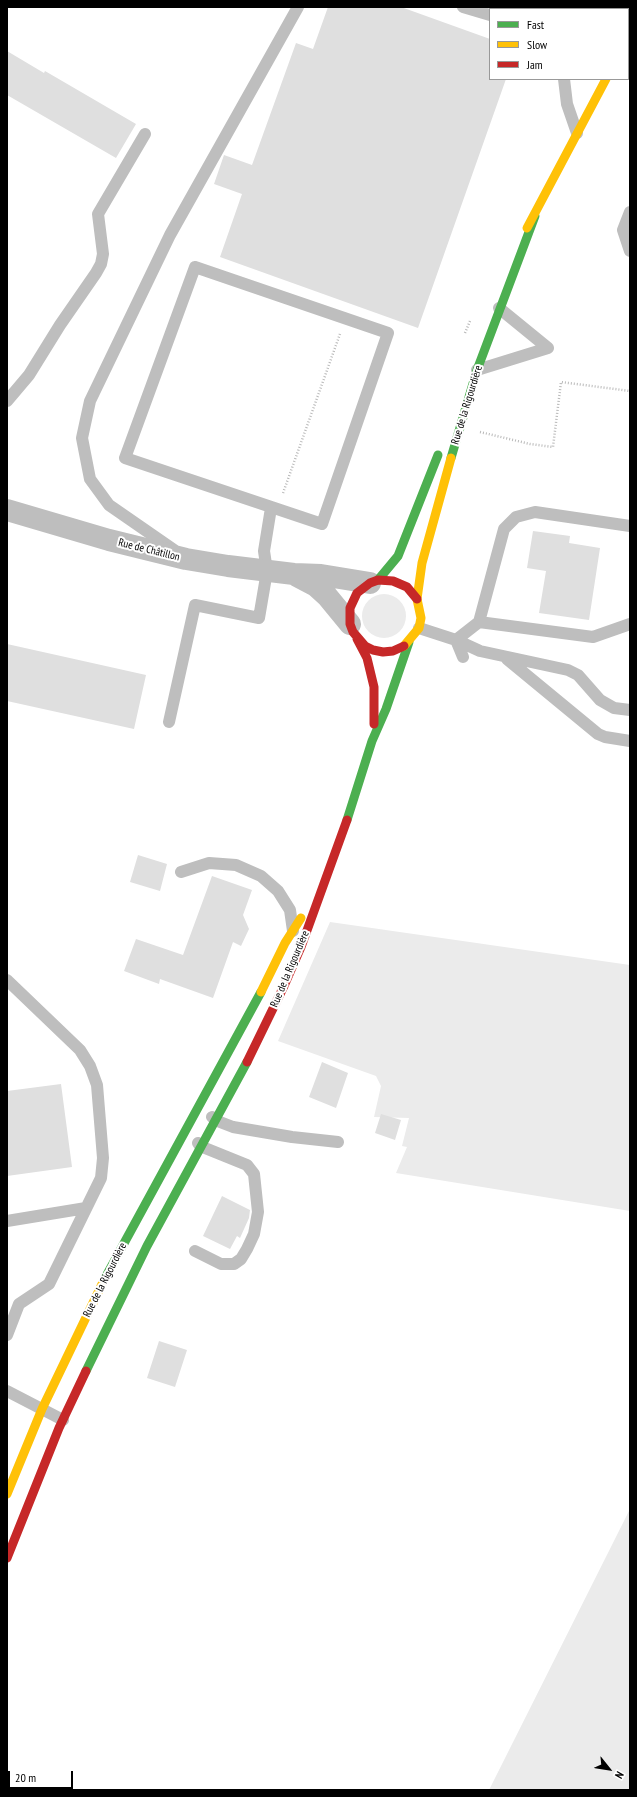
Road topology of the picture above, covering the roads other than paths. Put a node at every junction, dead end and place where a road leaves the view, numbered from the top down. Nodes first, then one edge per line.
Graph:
1 (298, 7) edge
2 (463, 7) edge
3 (489, 15) edge
4 (564, 80) edge
5 (605, 80) edge
6 (577, 133) junction
7 (145, 134) dead end
8 (630, 212) edge
9 (535, 216) junction
10 (630, 252) edge
11 (505, 269) dead end
12 (500, 308) junction
13 (477, 370) junction
14 (7, 401) edge
15 (442, 443) dead end
16 (275, 509) junction
17 (7, 510) edge
18 (630, 526) edge
19 (186, 559) junction
20 (267, 571) junction
21 (294, 574) junction
22 (374, 582) junction
23 (417, 600) junction
24 (479, 622) junction
25 (630, 624) edge
26 (419, 628) junction
27 (354, 632) junction
28 (456, 640) junction
29 (409, 642) junction
30 (463, 657) dead end
31 (505, 657) junction
32 (630, 710) edge
33 (169, 722) dead end
34 (372, 741) junction
35 (630, 742) edge
36 (181, 872) dead end
37 (324, 881) junction
38 (293, 931) junction
39 (7, 980) edge
40 (251, 1054) junction
41 (218, 1073) junction
42 (211, 1116) junction
43 (338, 1142) dead end
44 (200, 1146) junction
45 (86, 1208) junction
46 (7, 1221) edge
47 (195, 1251) dead end
48 (7, 1335) edge
49 (7, 1391) edge
50 (42, 1409) junction
51 (63, 1420) junction
52 (7, 1494) edge
53 (7, 1558) edge

1 - 19 lane
2 - 3 lane
4 - 6 lane
5 - 6 street, Rue de la Rigourdière
6 - 9 street, Rue de la Rigourdière
7 - 14 lane
8 - 10 lane
9 - 11 street, Rue de la Rigourdière
9 - 12 street, Rue de la Rigourdière
12 - 13 street, Rue de la Rigourdière
12 - 13 lane
13 - 23 street, Rue de la Rigourdière
15 - 22 street, Rue de la Rigourdière
16 - 16 lane
16 - 20 lane
17 - 19 street, Rue de Châtillon
18 - 24 lane
19 - 20 street, Rue de Châtillon
20 - 21 street, Rue de Châtillon
20 - 33 lane
21 - 22 street, Rue de Châtillon
21 - 27 street, Rue de Châtillon
22 - 23 street
22 - 27 street
23 - 26 street
24 - 25 lane
24 - 28 lane
26 - 28 lane
26 - 29 street
27 - 29 street
27 - 34 street, Rue de la Rigourdière
28 - 30 lane
28 - 31 lane
29 - 34 street, Rue de la Rigourdière
31 - 32 lane
31 - 35 lane
34 - 37 street, Rue de la Rigourdière
36 - 38 lane
37 - 38 street, Rue de la Rigourdière
37 - 40 street, Rue de la Rigourdière
38 - 40 lane, Rue de la Rigourdière
38 - 41 street, Rue de la Rigourdière
39 - 45 lane
40 - 42 street, Rue de la Rigourdière
41 - 42 lane, Rue de la Rigourdière
41 - 50 street, Rue de la Rigourdière
42 - 43 lane
42 - 44 lane, Rue de la Rigourdière
44 - 47 lane
44 - 51 street, Rue de la Rigourdière
45 - 46 lane
45 - 48 lane
49 - 50 lane
50 - 51 lane
50 - 52 street, Rue de la Rigourdière
51 - 53 street, Rue de la Rigourdière

